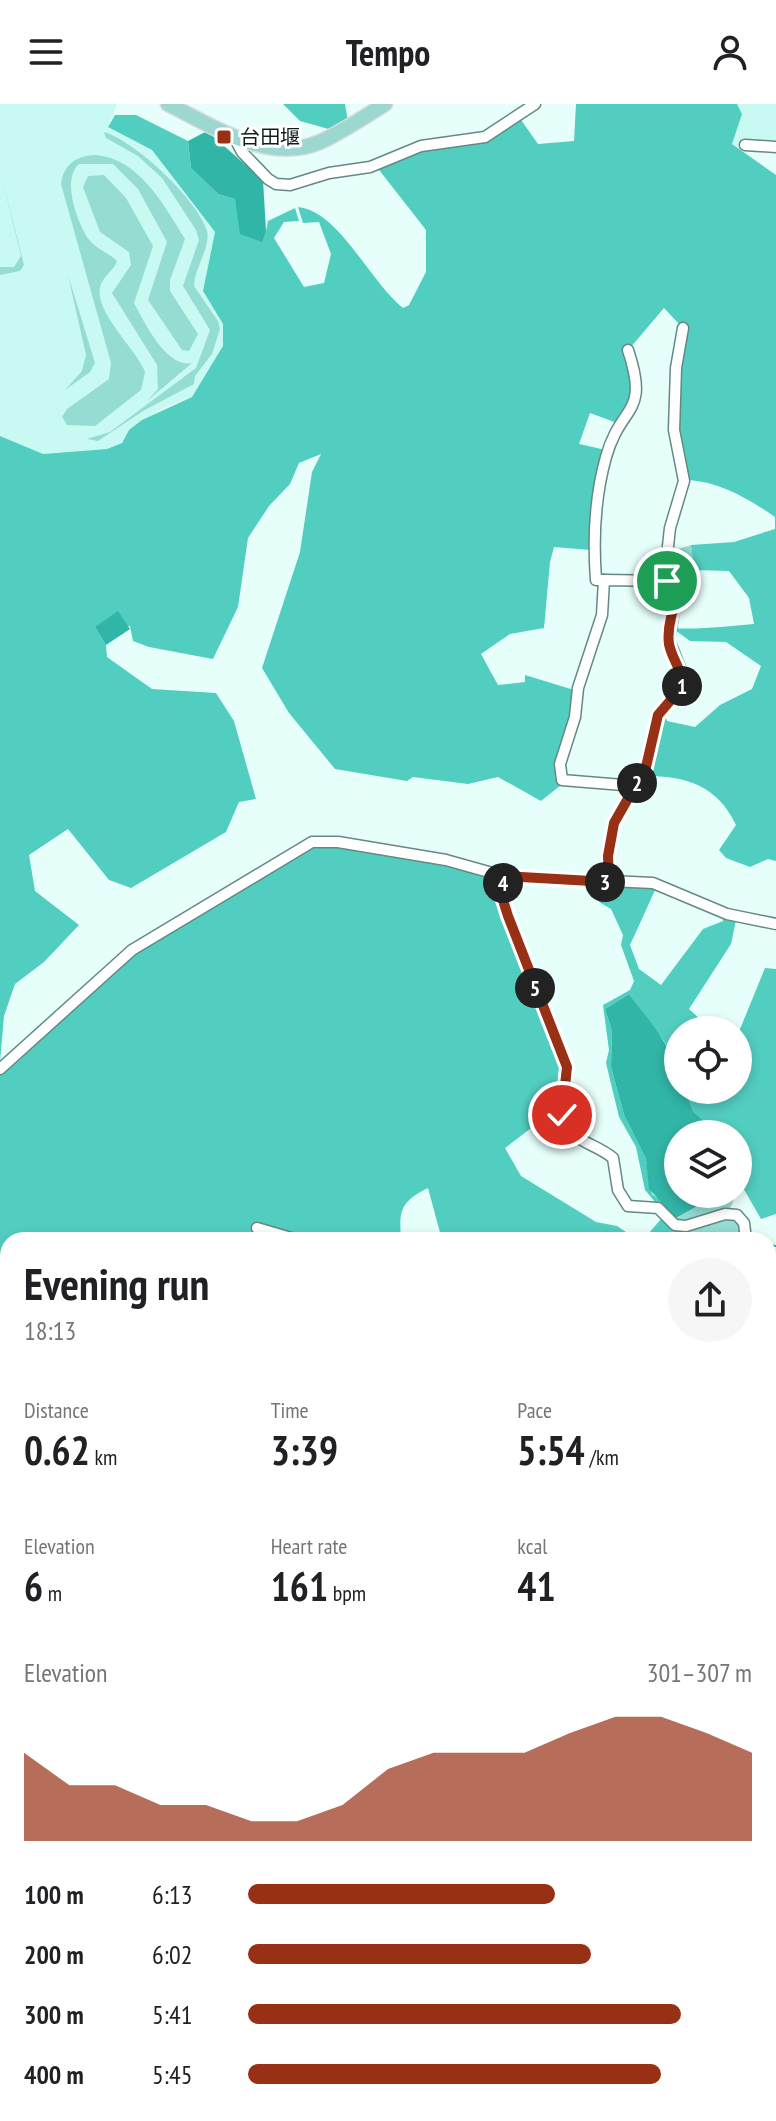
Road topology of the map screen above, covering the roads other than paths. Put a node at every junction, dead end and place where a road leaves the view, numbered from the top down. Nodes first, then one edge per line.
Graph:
1 (168, 104) edge
2 (385, 104) edge
3 (535, 104) edge
4 (234, 137) junction
5 (745, 145) dead end
6 (776, 147) edge
7 (683, 328) dead end
8 (628, 350) dead end
9 (604, 580) junction
10 (667, 581) junction
11 (635, 786) junction
12 (503, 876) junction
13 (609, 882) junction
14 (776, 924) edge
15 (0, 1069) edge
16 (257, 1228) dead end
17 (271, 1232) edge
18 (745, 1232) edge

1 - 4 main road
2 - 4 main road
3 - 4 street
5 - 6 street
7 - 10 street
8 - 9 street
9 - 10 street
9 - 11 street
10 - 11 street
11 - 13 street
12 - 13 street
12 - 15 street
12 - 18 street
13 - 14 street
16 - 17 street

